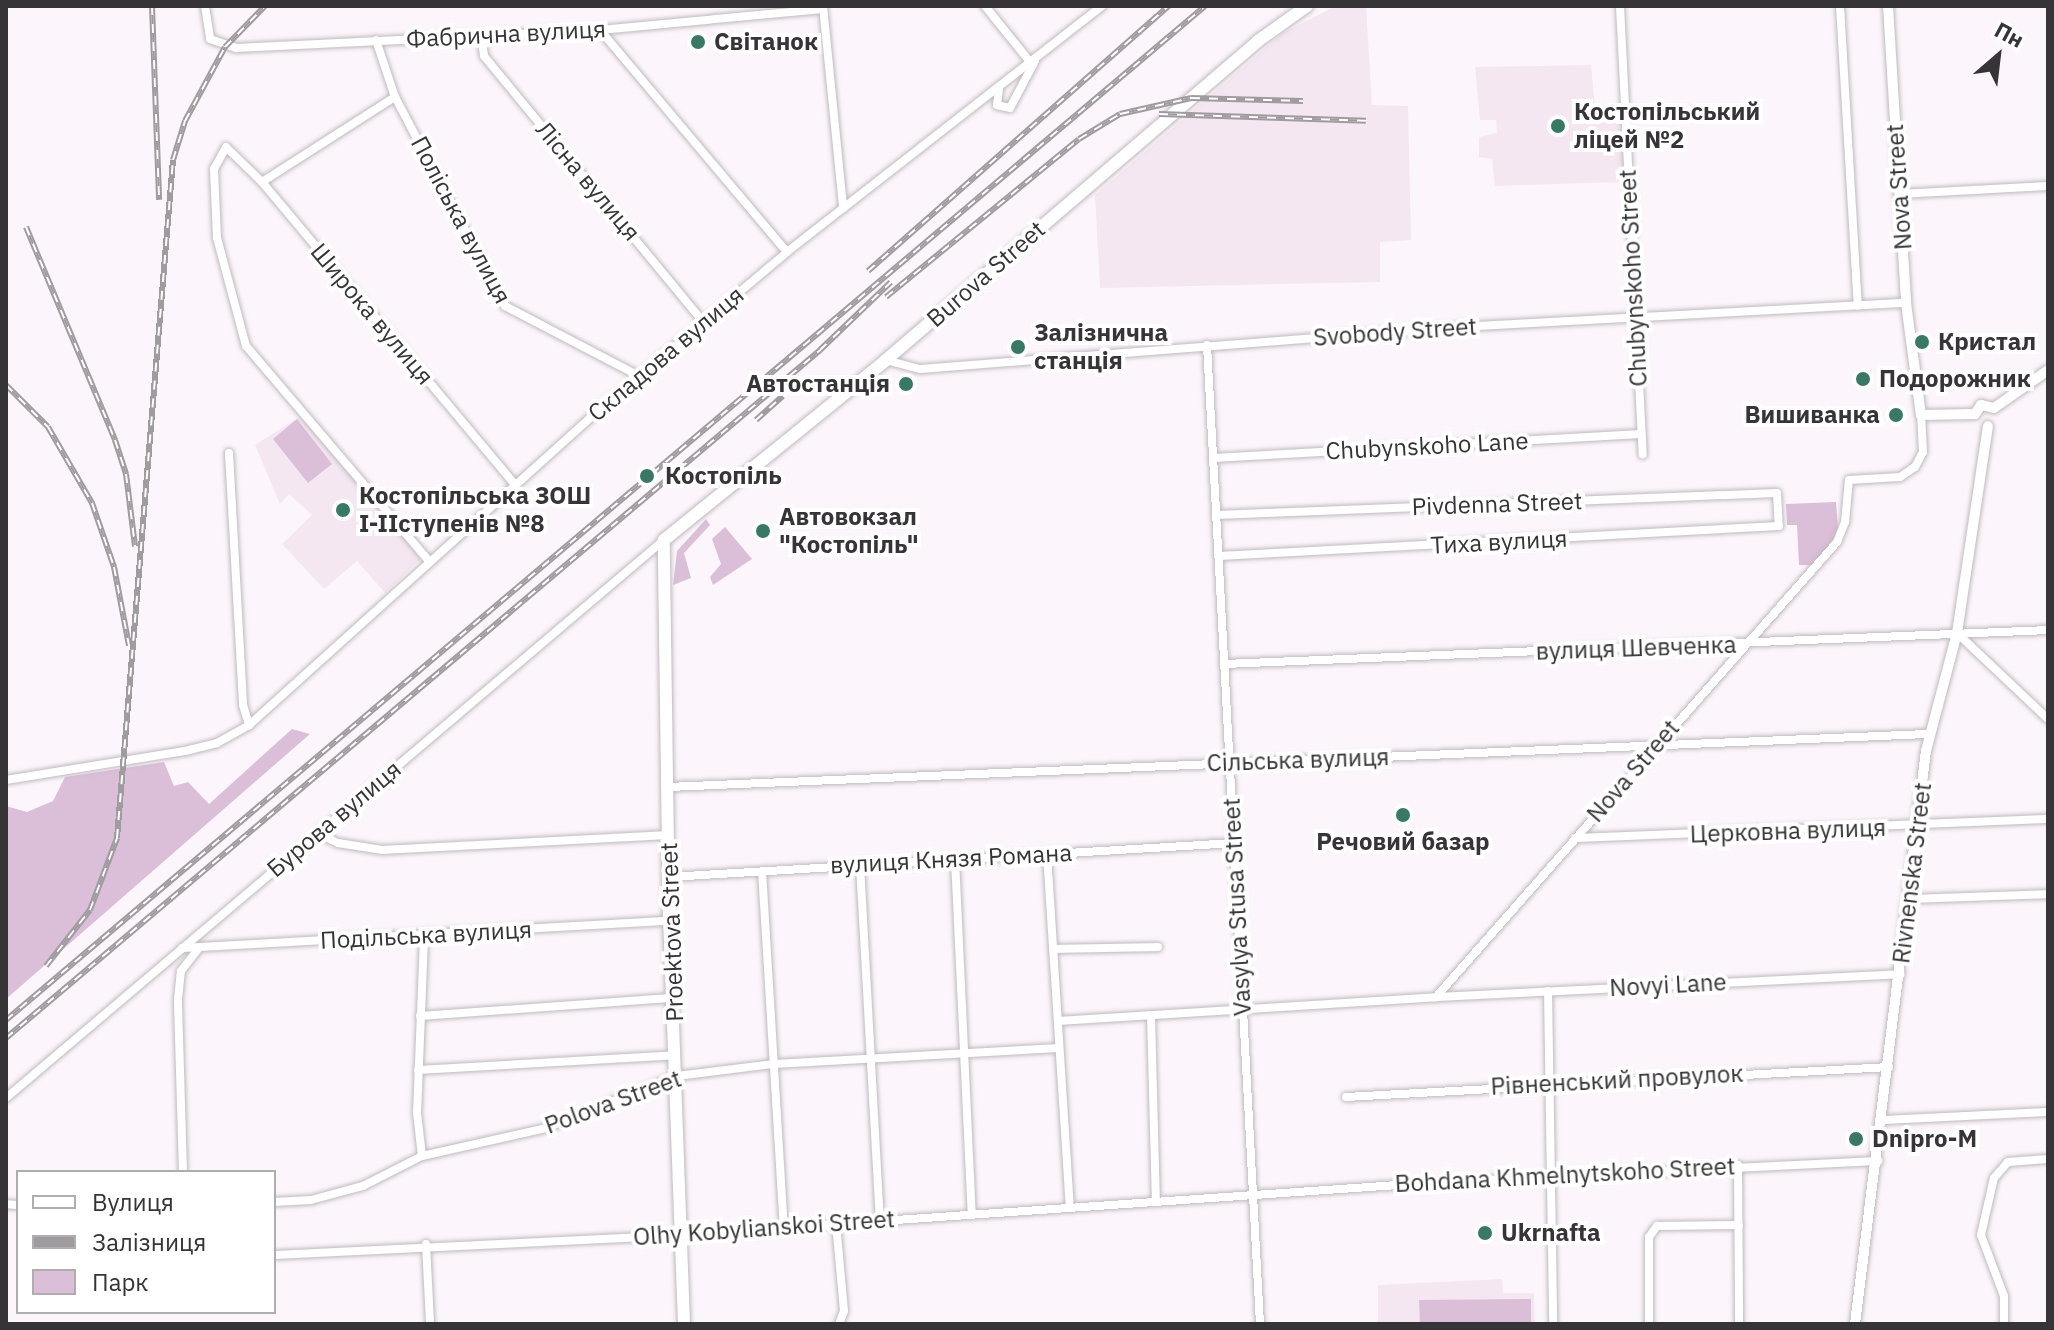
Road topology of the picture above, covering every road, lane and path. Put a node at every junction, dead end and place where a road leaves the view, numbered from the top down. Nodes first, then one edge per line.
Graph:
1 (205, 6) edge
2 (985, 6) edge
3 (1307, 6) edge
4 (1620, 6) edge
5 (1840, 6) edge
6 (1888, 6) edge
7 (1099, 7) edge
8 (823, 8) edge
9 (600, 30) junction
10 (481, 36) junction
11 (376, 40) junction
12 (1034, 59) junction
13 (1004, 83) junction
14 (395, 97) junction
15 (262, 182) junction
16 (2048, 186) edge
17 (1899, 194) junction
18 (843, 208) junction
19 (787, 252) junction
20 (1906, 303) junction
21 (1858, 305) junction
22 (1633, 317) junction
23 (703, 322) junction
24 (1207, 345) junction
25 (886, 360) junction
26 (2048, 370) edge
27 (639, 376) junction
28 (1994, 408) junction
29 (1975, 414) junction
30 (1921, 415) junction
31 (1988, 426) junction
32 (1641, 434) junction
33 (229, 453) dead end
34 (1643, 454) dead end
35 (1213, 458) junction
36 (514, 483) junction
37 (1216, 515) junction
38 (1779, 526) joint
39 (664, 540) junction
40 (1219, 556) junction
41 (429, 561) junction
42 (2048, 630) edge
43 (1957, 633) junction
44 (1745, 643) junction
45 (1224, 664) junction
46 (2048, 719) edge
47 (249, 725) junction
48 (1929, 734) junction
49 (1656, 745) junction
50 (1230, 762) junction
51 (6, 780) edge
52 (668, 787) junction
53 (2048, 819) edge
54 (1917, 827) junction
55 (318, 833) junction
56 (669, 835) junction
57 (1575, 838) junction
58 (1234, 843) junction
59 (1047, 854) junction
60 (955, 859) junction
61 (860, 865) junction
62 (762, 871) junction
63 (669, 877) junction
64 (2048, 894) edge
65 (1908, 899) junction
66 (669, 921) junction
67 (424, 935) junction
68 (1158, 947) dead end
69 (182, 948) junction
70 (199, 948) junction
71 (1053, 949) junction
72 (1900, 974) junction
73 (1548, 991) junction
74 (1436, 997) junction
75 (673, 998) junction
76 (1243, 1009) junction
77 (1151, 1015) junction
78 (420, 1016) junction
79 (1058, 1021) junction
80 (1059, 1048) junction
81 (965, 1053) junction
82 (676, 1055) junction
83 (871, 1059) junction
84 (774, 1064) junction
85 (1889, 1067) junction
86 (418, 1070) junction
87 (677, 1076) junction
88 (1549, 1082) junction
89 (1346, 1097) dead end
90 (6, 1098) edge
91 (2048, 1112) edge
92 (1883, 1120) junction
93 (422, 1156) junction
94 (2048, 1159) edge
95 (1878, 1161) junction
96 (1738, 1165) junction
97 (183, 1170) edge
98 (1549, 1176) junction
99 (1253, 1194) junction
100 (1156, 1201) junction
101 (276, 1202) edge
102 (1070, 1206) junction
103 (972, 1214) junction
104 (880, 1220) junction
105 (836, 1223) junction
106 (1739, 1225) junction
107 (784, 1226) junction
108 (681, 1235) junction
109 (426, 1244) junction
110 (276, 1255) edge
111 (430, 1324) edge
112 (684, 1324) edge
113 (839, 1324) edge
114 (1260, 1324) edge
115 (1553, 1324) edge
116 (1649, 1324) edge
117 (1739, 1324) edge
118 (1855, 1324) edge
119 (2004, 1324) edge

1 - 11 street, Фабрична вулиця
2 - 12 street
3 - 25 main road, Burova Street
4 - 22 street, Chubynskoho Street
5 - 21 street
6 - 17 street, Nova Street
7 - 12 street, Складова вулиця
8 - 9 street, Фабрична вулиця
8 - 18 street
9 - 10 street, Фабрична вулиця
9 - 19 street
10 - 11 street, Фабрична вулиця
10 - 23 street, Лісна вулиця
11 - 14 street, Поліська вулиця
12 - 13 street, Складова вулиця
12 - 13 street
13 - 18 street, Складова вулиця
14 - 15 street
14 - 27 street, Поліська вулиця
15 - 36 street, Широка вулиця
15 - 41 street, Широка вулиця
16 - 17 street
17 - 20 street, Nova Street
18 - 19 street, Складова вулиця
19 - 23 street, Складова вулиця
20 - 21 street, Svobody Street
20 - 30 street, Nova Street
21 - 22 street, Svobody Street
22 - 24 street, Svobody Street
22 - 32 street, Chubynskoho Street
23 - 27 street, Складова вулиця
24 - 25 street, Svobody Street
24 - 35 street, Vasylya Stusa Street
25 - 39 main road, Burova Street
26 - 28 street
27 - 36 street, Складова вулиця
28 - 29 street
28 - 31 street
29 - 30 street
29 - 31 street
30 - 44 street, Nova Street
31 - 43 street, Rivnenska Street
32 - 34 street, Chubynskoho Street
32 - 35 street, Chubynskoho Lane
33 - 47 street
35 - 37 street, Vasylya Stusa Street
36 - 41 street, Складова вулиця
37 - 38 street, Pivdenna Street
37 - 40 street, Vasylya Stusa Street
38 - 40 street, Тиха вулиця
39 - 52 main road, Proektova Street
39 - 55 street, Бурова вулиця
40 - 45 street, Vasylya Stusa Street
41 - 47 street, Складова вулиця
42 - 43 street, вулиця Шевченка
43 - 44 street, вулиця Шевченка
43 - 46 street
43 - 48 street, Rivnenska Street
44 - 45 street, вулиця Шевченка
44 - 49 street, Nova Street
45 - 50 street, Vasylya Stusa Street
47 - 51 street, Складова вулиця
48 - 49 street, Сільська вулиця
48 - 54 street, Rivnenska Street
49 - 50 street, Сільська вулиця
49 - 57 street, Nova Street
50 - 52 street, Сільська вулиця
50 - 58 street, Vasylya Stusa Street
52 - 56 main road, Proektova Street
53 - 54 street, Церковна вулиця
54 - 57 street, Церковна вулиця
54 - 65 street, Rivnenska Street
55 - 56 street
55 - 69 street, Бурова вулиця
56 - 63 main road, Proektova Street
57 - 74 street, Nova Street
58 - 59 street, вулиця Князя Романа
58 - 76 street, Vasylya Stusa Street
59 - 60 street, вулиця Князя Романа
59 - 71 street
60 - 61 street, вулиця Князя Романа
60 - 81 street
61 - 62 street, вулиця Князя Романа
61 - 83 street
62 - 63 street, вулиця Князя Романа
62 - 84 street
63 - 66 main road, Proektova Street
64 - 65 street
65 - 72 street, Rivnenska Street
66 - 67 street, Подільська вулиця
66 - 75 main road, Proektova Street
67 - 70 street, Подільська вулиця
67 - 78 street
68 - 71 street
69 - 70 street, Подільська вулиця
69 - 90 street, Бурова вулиця
70 - 97 street
71 - 79 street
72 - 73 street, Novyi Lane
72 - 85 street, Rivnenska Street
73 - 74 street, Novyi Lane
73 - 88 street
74 - 76 street
75 - 78 street
75 - 82 main road, Proektova Street
76 - 77 street
76 - 99 street, Vasylya Stusa Street
77 - 79 street
77 - 100 street
78 - 86 street
79 - 80 street
80 - 81 street, Polova Street
80 - 102 street
81 - 83 street, Polova Street
81 - 103 street
82 - 86 street
82 - 87 main road, Proektova Street
83 - 84 street, Polova Street
83 - 104 street
84 - 87 street, Polova Street
84 - 107 street
85 - 88 street, Рівненський провулок
85 - 92 street, Rivnenska Street
86 - 93 street
87 - 93 street, Polova Street
87 - 108 main road, Proektova Street
88 - 89 street, Рівненський провулок
88 - 98 street
91 - 92 street
92 - 95 street, Rivnenska Street
93 - 101 street, Polova Street
94 - 119 street
95 - 96 street, Bohdana Khmelnytskoho Street
95 - 118 street, Rivnenska Street
96 - 98 street, Bohdana Khmelnytskoho Street
96 - 106 street
98 - 99 street, Bohdana Khmelnytskoho Street
98 - 115 street
99 - 100 street, Olhy Kobylianskoi Street
99 - 114 street, Vasylya Stusa Street
100 - 102 street, Olhy Kobylianskoi Street
102 - 103 street, Olhy Kobylianskoi Street
103 - 104 street, Olhy Kobylianskoi Street
104 - 105 street, Olhy Kobylianskoi Street
105 - 107 street, Olhy Kobylianskoi Street
105 - 113 street
106 - 116 street
106 - 117 street
107 - 108 street, Olhy Kobylianskoi Street
108 - 109 street, Olhy Kobylianskoi Street
108 - 112 main road, Proektova Street
109 - 110 street, Olhy Kobylianskoi Street
109 - 111 street

